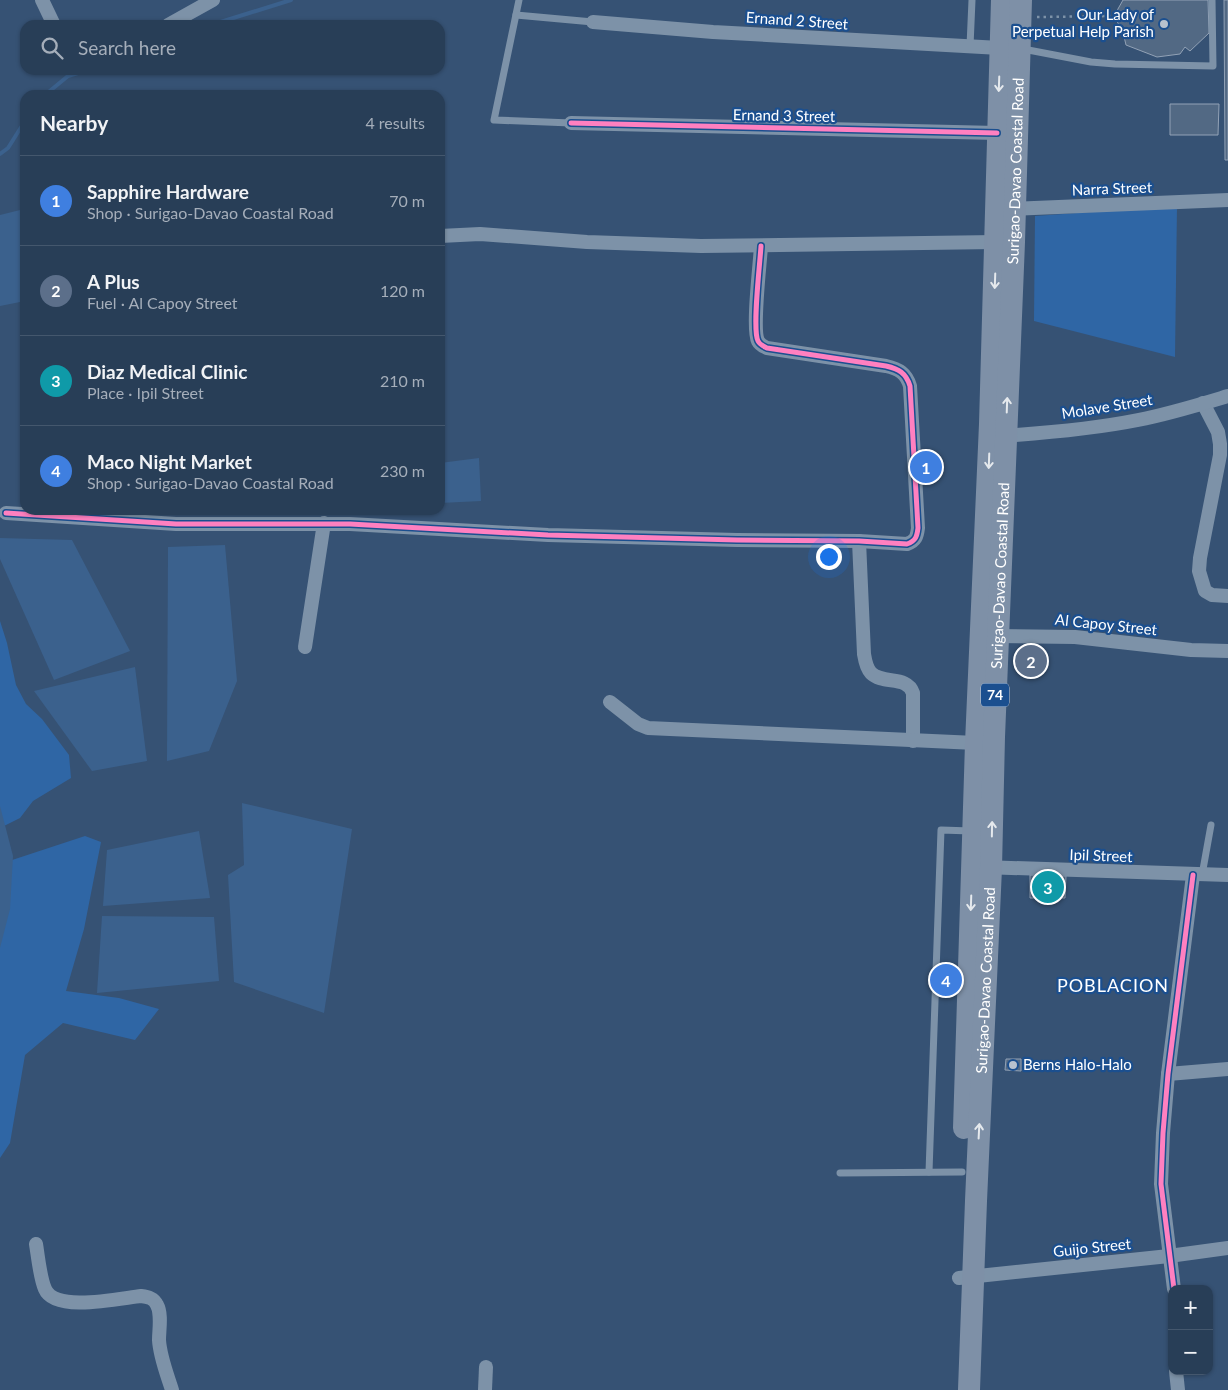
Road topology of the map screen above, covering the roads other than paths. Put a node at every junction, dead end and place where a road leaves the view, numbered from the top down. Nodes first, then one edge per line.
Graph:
1 (42, 0) edge
2 (213, 0) edge
3 (519, 0) edge
4 (972, 0) edge
5 (1002, 0) edge
6 (1212, 0) edge
7 (193, 5) edge
8 (1021, 9) edge
9 (516, 15) junction
10 (52, 20) edge
11 (174, 20) edge
12 (593, 22) joint
13 (970, 46) junction
14 (1010, 48) junction
15 (571, 124) joint
16 (998, 133) junction
17 (1228, 200) edge
18 (1005, 210) junction
19 (445, 236) edge
20 (996, 242) junction
21 (761, 246) junction
22 (1228, 396) edge
23 (1204, 403) junction
24 (998, 436) junction
25 (6, 513) dead end
26 (20, 514) edge
27 (37, 515) edge
28 (324, 524) junction
29 (859, 541) junction
30 (1228, 596) edge
31 (989, 636) junction
32 (304, 647) dead end
33 (1228, 652) edge
34 (610, 702) dead end
35 (913, 741) junction
36 (976, 744) junction
37 (1211, 825) dead end
38 (974, 832) junction
39 (982, 867) junction
40 (1198, 875) junction
41 (1228, 875) edge
42 (1228, 1069) edge
43 (1168, 1074) junction
44 (929, 1172) junction
45 (962, 1172) junction
46 (840, 1174) dead end
47 (36, 1244) dead end
48 (1228, 1248) edge
49 (1170, 1256) junction
50 (966, 1278) junction
51 (1174, 1285) edge
52 (486, 1367) dead end
53 (1176, 1375) edge
54 (172, 1390) edge
55 (485, 1390) edge
56 (954, 1390) edge
57 (969, 1390) edge
58 (1178, 1390) edge

1 - 10 street
2 - 7 street
3 - 9 lane
4 - 13 lane
5 - 14 highway, Surigao-Davao Coastal Road / 74
6 - 14 lane
7 - 11 street
8 - 14 highway, Surigao-Davao Coastal Road / 74
9 - 12 lane
9 - 15 lane
12 - 13 street, Ernand 2 Street
13 - 14 street, Ernand 2 Street
14 -> 16 highway, Surigao-Davao Coastal Road / 74
14 - 18 highway, Surigao-Davao Coastal Road / 74
15 - 16 street, Ernand 3 Street
16 - 18 highway, Surigao-Davao Coastal Road / 74
17 - 18 street, Narra Street
18 - 20 highway, Surigao-Davao Coastal Road / 74
24 -> 18 highway, Surigao-Davao Coastal Road / 74
19 - 21 street
20 - 21 street
20 -> 24 highway, Surigao-Davao Coastal Road / 74
21 - 29 street
22 - 23 street, Molave Street
23 - 24 street, Molave Street
23 - 30 street
24 - 31 highway, Surigao-Davao Coastal Road / 74
25 - 26 street
27 - 28 street
28 - 29 street
28 - 32 street
29 - 35 street
31 - 33 street, Al Capoy Street
31 - 36 highway, Surigao-Davao Coastal Road / 74
39 -> 31 highway, Surigao-Davao Coastal Road / 74
34 - 35 street
35 - 36 street
36 - 38 highway, Surigao-Davao Coastal Road / 74
37 - 40 lane
38 - 39 highway, Surigao-Davao Coastal Road / 74
38 - 44 lane
39 - 40 street, Ipil Street
39 -> 45 highway, Surigao-Davao Coastal Road / 74
50 -> 39 highway, Surigao-Davao Coastal Road / 74
40 - 41 street, Ipil Street
40 - 43 street
42 - 43 street
43 - 49 street
44 - 45 lane
44 - 46 lane
45 - 50 highway, Surigao-Davao Coastal Road / 74
47 - 54 street
48 - 49 street, Guijo Street
49 - 50 street, Guijo Street
49 - 51 street
50 - 56 highway, Surigao-Davao Coastal Road / 74
50 - 57 highway, Surigao-Davao Coastal Road / 74
52 - 55 street
53 - 58 street

